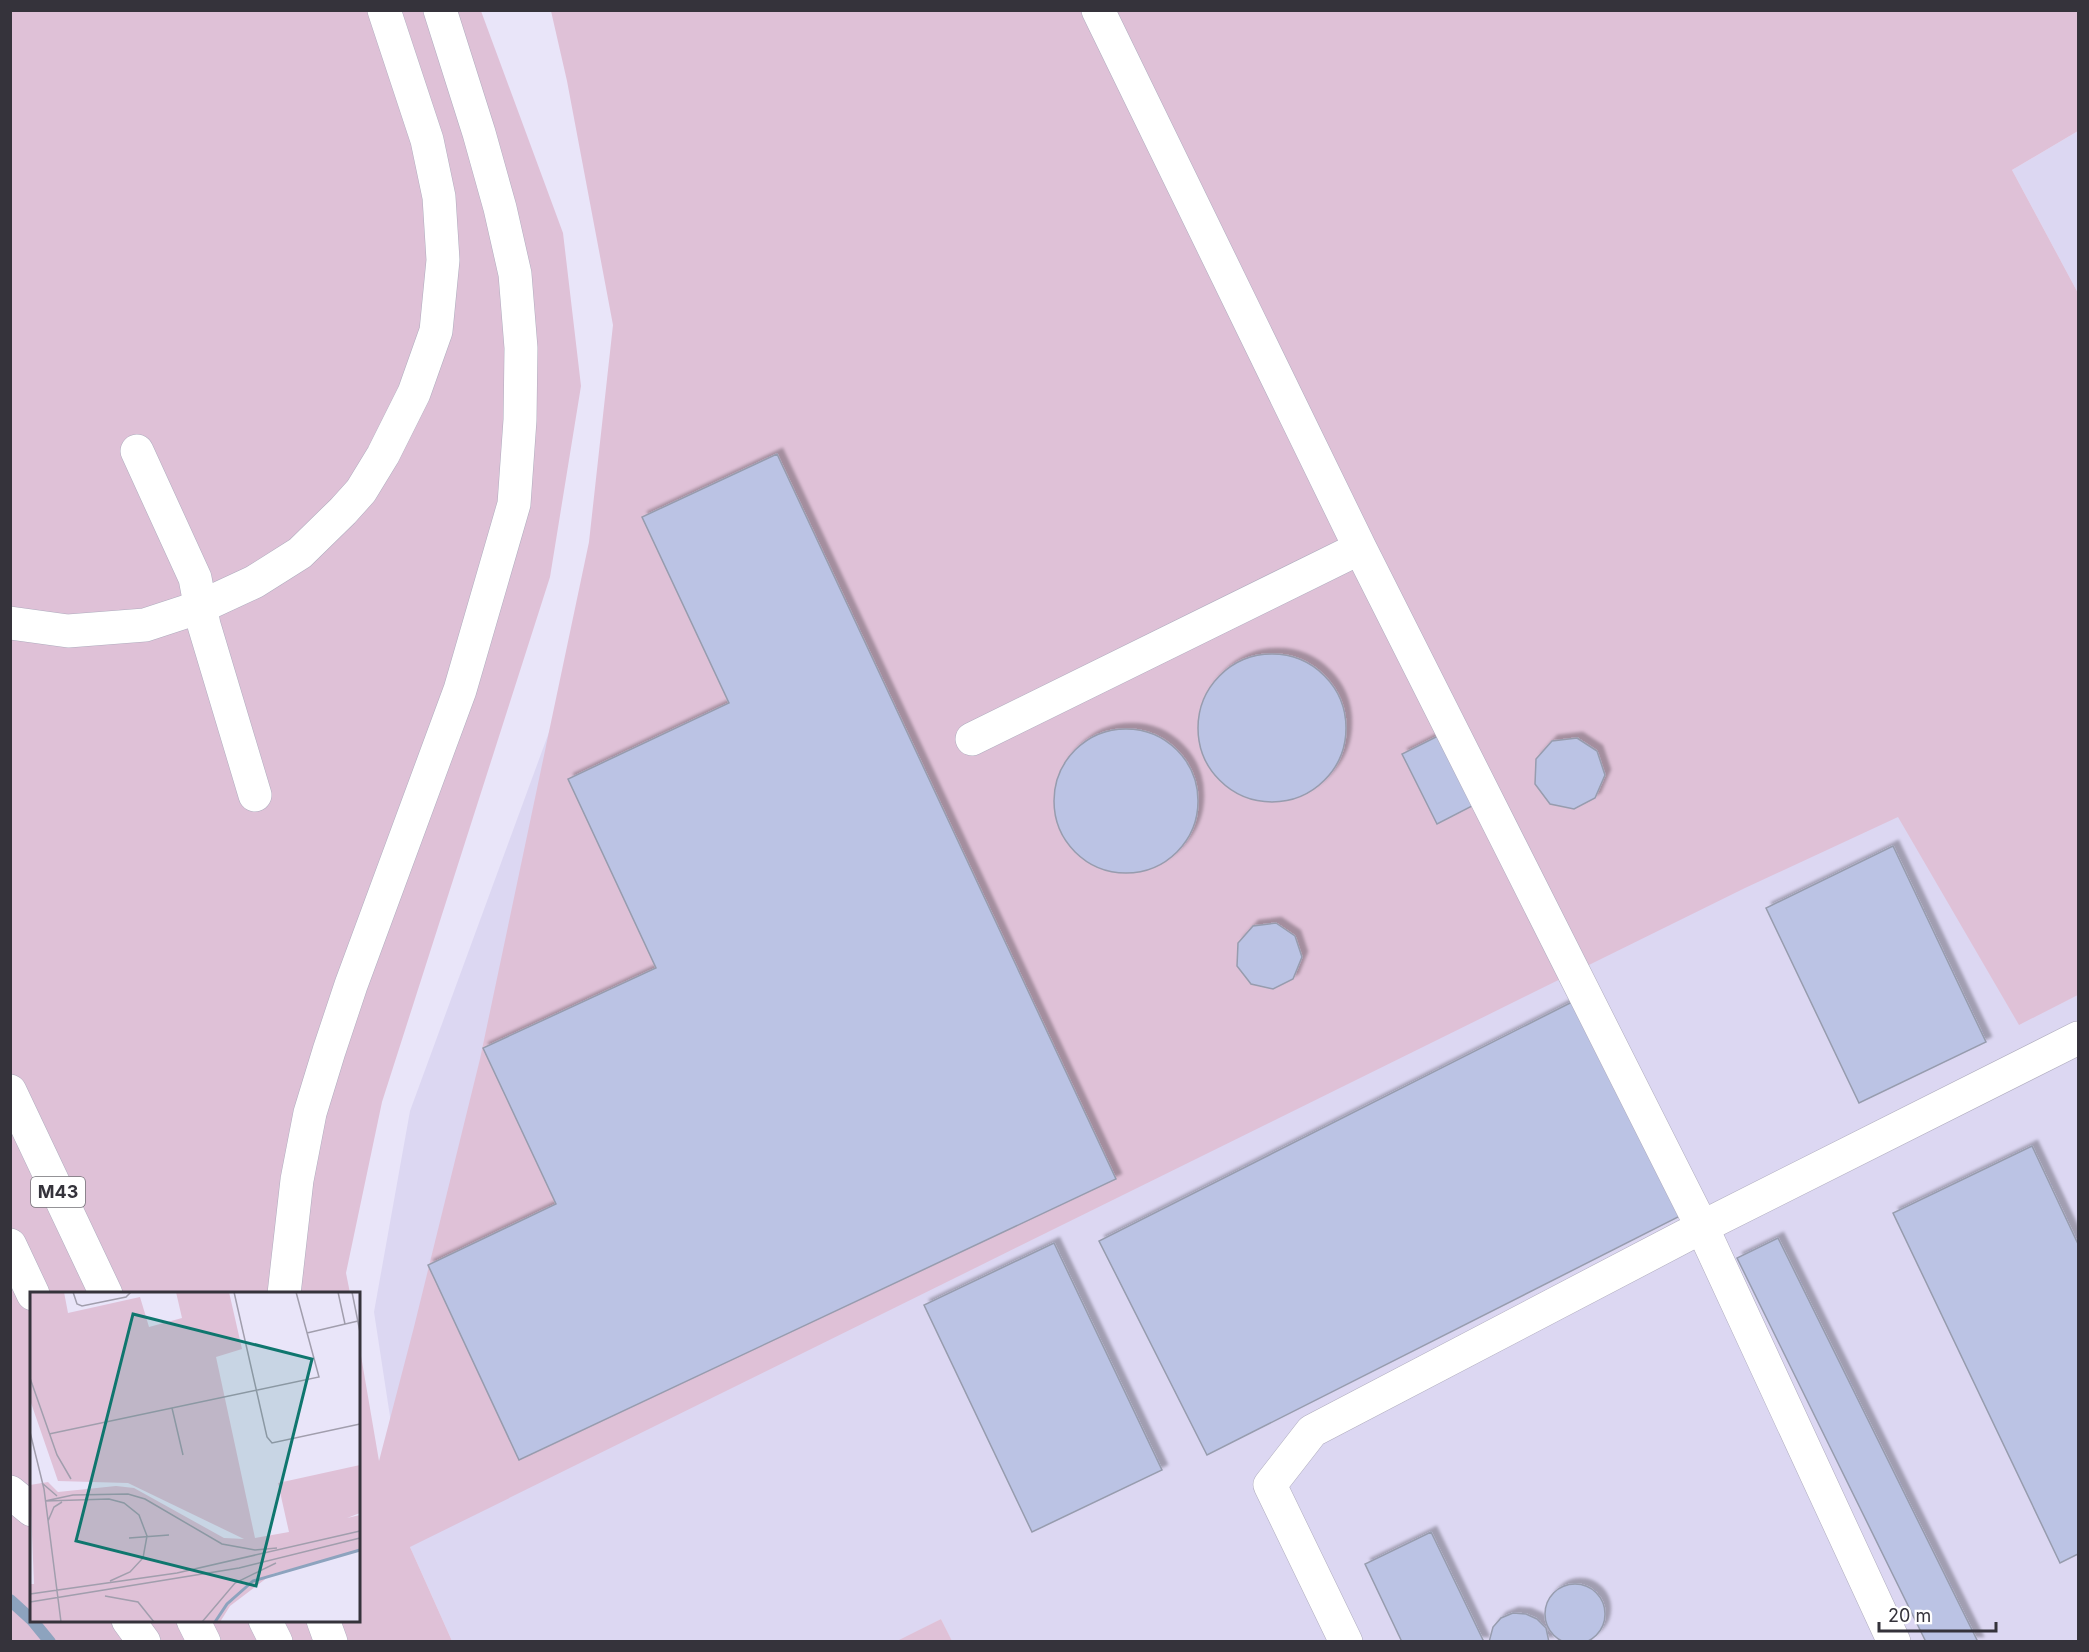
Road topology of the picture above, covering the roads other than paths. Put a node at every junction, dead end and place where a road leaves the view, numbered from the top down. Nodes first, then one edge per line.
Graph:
1 (384, 10) edge
2 (440, 10) edge
3 (1098, 10) edge
4 (136, 451) dead end
5 (1360, 548) junction
6 (200, 607) junction
7 (10, 622) edge
8 (972, 739) dead end
9 (255, 795) dead end
10 (2079, 1038) edge
11 (10, 1091) edge
12 (1702, 1227) junction
13 (10, 1245) edge
14 (33, 1292) edge
15 (106, 1292) edge
16 (284, 1292) edge
17 (10, 1492) edge
18 (30, 1508) edge
19 (130, 1622) edge
20 (194, 1622) edge
21 (266, 1622) edge
22 (324, 1622) edge
23 (144, 1641) edge
24 (204, 1641) edge
25 (276, 1641) edge
26 (331, 1641) edge
27 (1346, 1641) edge
28 (1894, 1641) edge

1 - 6 main road
2 - 16 main road
3 - 5 main road
4 - 6 main road
5 - 8 main road
5 - 12 main road
6 - 7 main road
6 - 9 main road
10 - 12 main road
11 - 15 main road, M43
12 - 27 main road
12 - 28 main road
13 - 14 main road
17 - 18 main road
19 - 23 main road
20 - 24 main road
21 - 25 main road
22 - 26 main road

